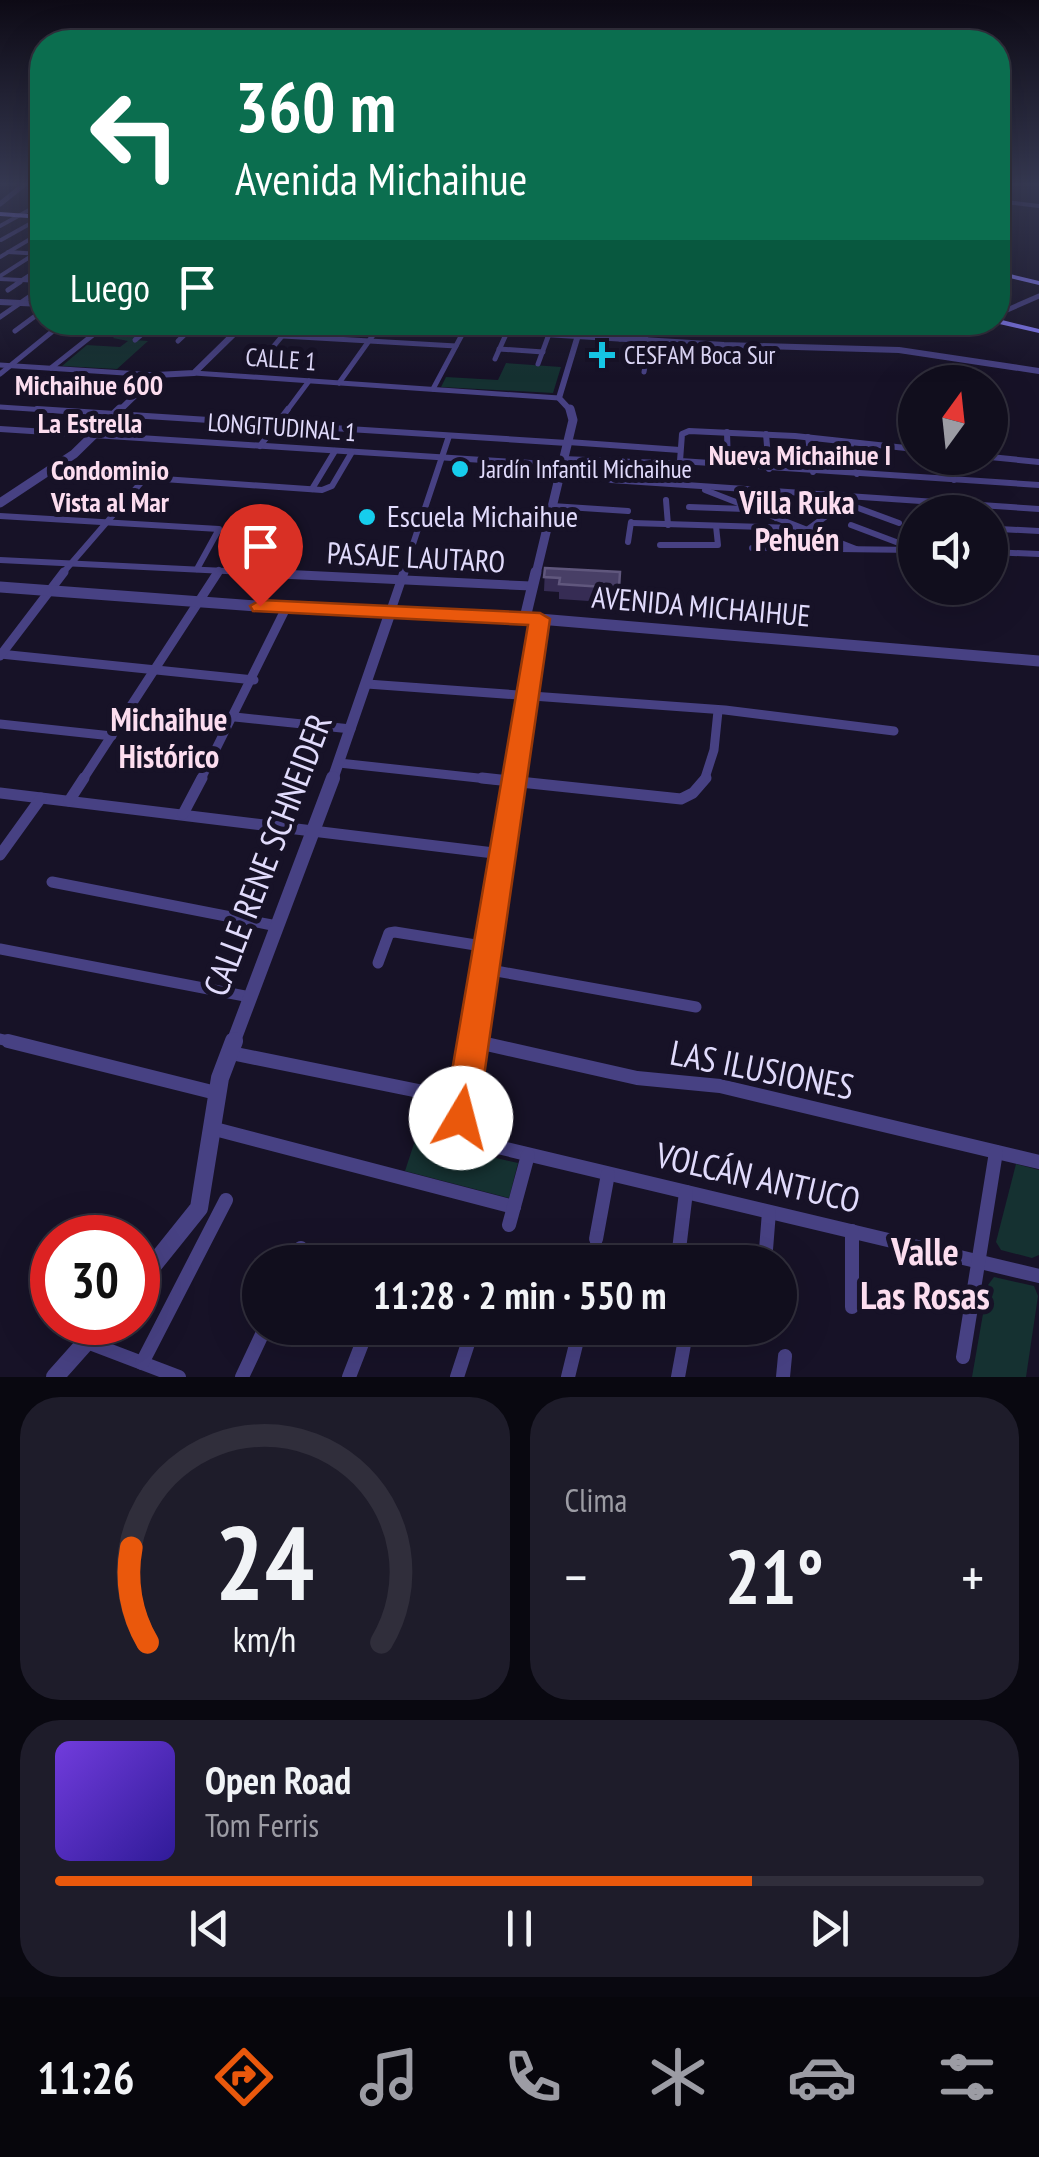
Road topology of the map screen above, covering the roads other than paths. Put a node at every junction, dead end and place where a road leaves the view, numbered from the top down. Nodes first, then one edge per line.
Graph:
1 (17, 247) edge
2 (8, 252) junction
3 (30, 253) edge
4 (0, 254) edge
5 (30, 259) edge
6 (30, 276) edge
7 (1010, 276) edge
8 (0, 277) edge
9 (23, 280) junction
10 (30, 283) edge
11 (1039, 284) edge
12 (30, 288) edge
13 (4, 290) edge
14 (30, 296) edge
15 (1039, 296) edge
16 (0, 302) edge
17 (21, 303) junction
18 (30, 305) edge
19 (1010, 311) edge
20 (0, 317) edge
21 (30, 318) edge
22 (1010, 321) edge
23 (15, 331) dead end
24 (1039, 331) edge
25 (49, 335) edge
26 (93, 335) edge
27 (141, 335) edge
28 (185, 335) edge
29 (233, 335) edge
30 (375, 335) edge
31 (462, 335) edge
32 (506, 335) edge
33 (549, 335) edge
34 (564, 335) edge
35 (621, 335) edge
36 (648, 335) edge
37 (283, 336) joint
38 (578, 336) junction
39 (325, 338) junction
40 (620, 339) junction
41 (135, 340) dead end
42 (648, 340) junction
43 (178, 341) dead end
44 (369, 341) junction
45 (413, 344) junction
46 (710, 344) junction
47 (456, 346) junction
48 (273, 347) dead end
49 (318, 347) dead end
50 (500, 349) junction
51 (543, 352) junction
52 (406, 356) dead end
53 (495, 359) dead end
54 (647, 359) junction
55 (693, 362) junction
56 (708, 363) junction
57 (538, 364) dead end
58 (0, 365) edge
59 (736, 365) dead end
60 (11, 366) junction
61 (51, 368) junction
62 (644, 372) dead end
63 (1039, 372) edge
64 (194, 373) junction
65 (0, 374) edge
66 (156, 375) junction
67 (691, 375) dead end
68 (309, 381) junction
69 (339, 383) junction
70 (433, 389) junction
71 (559, 398) junction
72 (0, 407) edge
73 (115, 415) junction
74 (276, 425) junction
75 (0, 429) edge
76 (726, 432) junction
77 (766, 434) junction
78 (95, 435) junction
79 (449, 436) junction
80 (808, 438) junction
81 (850, 442) junction
82 (568, 443) junction
83 (260, 446) junction
84 (898, 447) edge
85 (680, 450) junction
86 (335, 451) junction
87 (352, 452) junction
88 (439, 458) junction
89 (1008, 459) edge
90 (564, 463) junction
91 (1038, 463) edge
92 (684, 464) junction
93 (728, 466) junction
94 (769, 469) junction
95 (50, 471) junction
96 (813, 472) junction
97 (857, 474) junction
98 (952, 475) edge
99 (145, 478) junction
100 (558, 478) junction
101 (602, 478) junction
102 (954, 480) junction
103 (1039, 485) edge
104 (693, 486) junction
105 (312, 490) junction
106 (819, 494) junction
107 (594, 495) dead end
108 (632, 497) dead end
109 (666, 500) dead end
110 (0, 503) edge
111 (552, 506) junction
112 (792, 506) dead end
113 (688, 507) dead end
114 (592, 508) junction
115 (753, 509) junction
116 (1039, 509) edge
117 (628, 510) junction
118 (828, 514) dead end
119 (0, 516) edge
120 (776, 518) junction
121 (107, 522) junction
122 (632, 523) junction
123 (898, 523) edge
124 (668, 525) junction
125 (716, 526) junction
126 (851, 526) dead end
127 (219, 529) joint
128 (804, 529) junction
129 (1008, 529) edge
130 (1039, 531) edge
131 (628, 542) dead end
132 (898, 544) edge
133 (660, 545) dead end
134 (752, 548) dead end
135 (856, 549) junction
136 (898, 550) edge
137 (1008, 553) edge
138 (1039, 554) edge
139 (0, 560) edge
140 (72, 563) junction
141 (197, 569) junction
142 (219, 570) junction
143 (400, 579) junction
144 (530, 586) junction
145 (0, 587) edge
146 (50, 590) junction
147 (199, 602) junction
148 (286, 608) junction
149 (390, 613) junction
150 (525, 618) junction
151 (540, 619) junction
152 (1, 655) edge
153 (1039, 661) edge
154 (156, 670) junction
155 (254, 680) junction
156 (367, 684) junction
157 (527, 694) junction
158 (718, 712) junction
159 (235, 717) junction
160 (0, 724) edge
161 (352, 729) junction
162 (894, 731) dead end
163 (112, 736) junction
164 (340, 764) junction
165 (513, 783) junction
166 (0, 793) edge
167 (42, 798) junction
168 (69, 801) junction
169 (184, 814) junction
170 (314, 830) junction
171 (502, 854) junction
172 (0, 855) edge
173 (52, 882) dead end
174 (278, 926) junction
175 (488, 947) junction
176 (0, 949) edge
177 (378, 964) dead end
178 (485, 969) junction
179 (250, 997) junction
180 (696, 1007) dead end
181 (0, 1039) edge
182 (473, 1041) junction
183 (228, 1052) junction
184 (216, 1093) junction
185 (463, 1100) junction
186 (211, 1128) junction
187 (996, 1152) junction
188 (528, 1155) junction
189 (1039, 1162) edge
190 (608, 1174) junction
191 (686, 1192) junction
192 (226, 1200) dead end
193 (514, 1207) junction
194 (769, 1212) junction
195 (509, 1225) dead end
196 (852, 1232) junction
197 (596, 1239) dead end
198 (680, 1245) edge
199 (766, 1245) edge
200 (160, 1257) edge
201 (978, 1261) junction
202 (1039, 1276) edge
203 (852, 1307) dead end
204 (84, 1345) edge
205 (95, 1345) edge
206 (256, 1345) edge
207 (361, 1345) edge
208 (468, 1345) edge
209 (576, 1345) edge
210 (684, 1345) edge
211 (785, 1356) dead end
212 (963, 1357) dead end
213 (142, 1363) junction
214 (55, 1377) edge
215 (179, 1377) edge
216 (242, 1377) edge
217 (349, 1377) edge
218 (458, 1377) edge
219 (568, 1377) edge
220 (678, 1377) edge
221 (783, 1377) edge

1 - 2 street
2 - 3 street
2 - 4 street
5 - 8 street
6 - 9 street
7 - 11 main road
8 - 9 street
9 - 10 street
9 - 13 street
12 - 13 street
14 - 17 street
15 - 19 street
16 - 17 street
17 - 18 street
17 - 20 street
21 - 23 street
22 - 24 main road
25 - 60 street
26 - 61 street
27 - 41 street
28 - 43 street
29 - 64 street
30 - 44 street
31 - 47 street
32 - 50 street
33 - 51 street
34 - 38 street
35 - 40 street
36 - 42 street
37 - 39 street
37 - 48 street
38 - 40 street
38 - 71 street
39 - 44 street
39 - 49 street
40 - 42 street
42 - 46 street
42 - 54 street
44 - 45 street
44 - 69 street
45 - 47 street
45 - 52 street
46 - 56 street
46 - 63 street
47 - 70 street
50 - 51 street
50 - 53 street
51 - 57 street
54 - 55 street
54 - 62 street
55 - 56 street
55 - 67 street
56 - 59 street
58 - 60 street, CALLE 1
60 - 61 street, CALLE 1
60 - 65 street
61 - 66 street, CALLE 1
64 - 66 street, CALLE 1
64 - 68 street, CALLE 1
66 - 73 street
68 - 69 street, CALLE 1
68 - 74 street
69 - 70 street, CALLE 1
70 - 71 street, CALLE 1
71 - 82 street
72 - 73 street
73 - 74 street
73 - 78 street
74 - 79 street
74 - 83 street
75 - 78 street, LONGITUDINAL 1
76 - 77 street
76 - 85 street
76 - 93 street
77 - 80 street
77 - 94 street
78 - 83 street, LONGITUDINAL 1
78 - 95 street
79 - 82 street
79 - 88 street, CALLE RENE SCHNEIDER
80 - 81 street
80 - 96 street
81 - 84 street
81 - 97 street
82 - 85 street
82 - 90 street
83 - 86 street, LONGITUDINAL 1
85 - 92 street
86 - 87 street, LONGITUDINAL 1
86 - 105 street
87 - 88 street, LONGITUDINAL 1
87 - 105 street
88 - 90 street, LONGITUDINAL 1
88 - 143 street, CALLE RENE SCHNEIDER
89 - 91 street
90 - 92 street
90 - 100 street
90 - 101 street, LONGITUDINAL 1
92 - 93 street
93 - 94 street
94 - 96 street
95 - 99 street
95 - 110 street
96 - 97 street
97 - 102 street
98 - 102 street
99 - 105 street
99 - 121 street
100 - 101 street
100 - 111 street
101 - 104 street
102 - 103 street
104 - 106 street
104 - 115 street
106 - 116 street
106 - 123 street
107 - 114 street
108 - 117 street
109 - 124 street
111 - 114 street
111 - 144 street
112 - 120 street
113 - 115 street
114 - 117 street
115 - 120 street
117 - 122 street
118 - 128 street
119 - 121 street
120 - 128 street
121 - 127 street
121 - 140 street
122 - 124 street
122 - 131 street
124 - 125 street
125 - 128 street
125 - 133 street
126 - 132 street
127 - 141 street
128 - 135 street
129 - 130 street
134 - 135 street
135 - 136 street
137 - 138 street
139 - 140 street, PASAJE LAUTARO
140 - 141 street, PASAJE LAUTARO
140 - 146 street
141 - 142 street, PASAJE LAUTARO
142 - 143 street, PASAJE LAUTARO
142 - 147 street
143 - 144 street, PASAJE LAUTARO
143 - 149 street, CALLE RENE SCHNEIDER
144 - 150 street
145 - 146 street, AVENIDA MICHAIHUE
146 - 147 street, AVENIDA MICHAIHUE
146 - 152 street
147 - 148 street, AVENIDA MICHAIHUE
147 - 154 street
148 - 149 street, AVENIDA MICHAIHUE
148 - 155 street
149 - 150 street, AVENIDA MICHAIHUE
149 - 156 street, CALLE RENE SCHNEIDER
150 - 151 street, AVENIDA MICHAIHUE
151 - 153 street, AVENIDA MICHAIHUE
151 - 157 street
152 - 154 street
154 - 155 street
154 - 163 street
155 - 159 street
156 - 157 street
156 - 161 street, CALLE RENE SCHNEIDER
157 - 158 street
157 - 165 street
158 - 162 street
158 - 165 street
159 - 161 street
159 - 169 street
160 - 163 street
161 - 164 street, CALLE RENE SCHNEIDER
163 - 168 street
164 - 165 street
164 - 170 street, CALLE RENE SCHNEIDER
165 - 171 street
166 - 167 street
167 - 168 street
167 - 172 street
168 - 169 street
169 - 170 street
170 - 171 street
170 - 174 street, CALLE RENE SCHNEIDER
171 - 175 street
173 - 174 street
174 - 179 street, CALLE RENE SCHNEIDER
175 - 177 street
175 - 178 street
176 - 179 street
178 - 180 street
178 - 182 street
179 - 183 street, CALLE RENE SCHNEIDER
181 - 184 street
182 - 185 street
182 - 187 street, LAS ILUSIONES
183 - 184 street, CALLE RENE SCHNEIDER
183 - 185 street
184 - 186 street, CALLE RENE SCHNEIDER
185 - 188 street, VOLCÁN ANTUCO
186 - 193 street
186 - 200 street, CALLE RENE SCHNEIDER
187 - 189 street, LAS ILUSIONES
187 - 201 street
188 - 190 street, VOLCÁN ANTUCO
188 - 193 street
190 - 191 street, VOLCÁN ANTUCO
190 - 197 street
191 - 194 street, VOLCÁN ANTUCO
191 - 198 street
192 - 213 street
193 - 195 street
194 - 196 street, VOLCÁN ANTUCO
194 - 199 street
196 - 201 street, VOLCÁN ANTUCO
196 - 203 street
201 - 202 street, VOLCÁN ANTUCO
201 - 212 street
204 - 214 street
205 - 213 street
206 - 216 street
207 - 217 street
208 - 218 street
209 - 219 street
210 - 220 street
211 - 221 street
213 - 215 street

